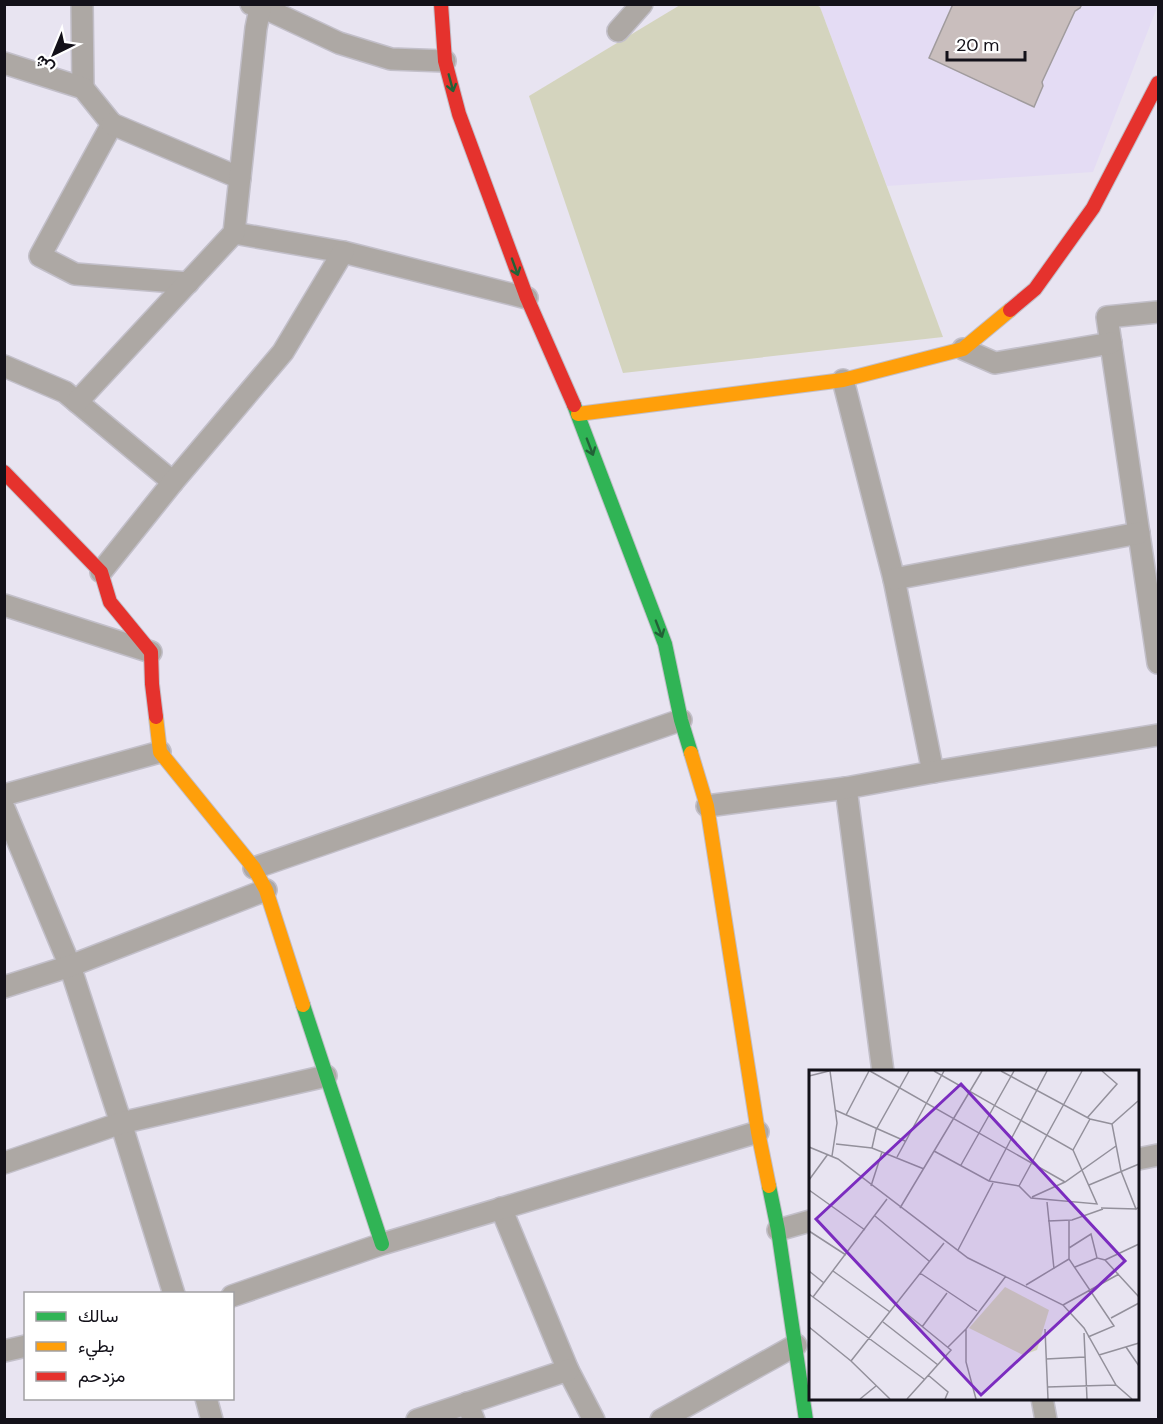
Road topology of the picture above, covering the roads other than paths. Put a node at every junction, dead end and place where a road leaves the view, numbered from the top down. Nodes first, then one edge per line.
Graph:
1 (82, 4) edge
2 (441, 4) edge
3 (642, 4) edge
4 (257, 5) edge
5 (618, 32) dead end
6 (445, 61) junction
7 (4, 63) edge
8 (1158, 83) edge
9 (83, 88) junction
10 (111, 124) junction
11 (240, 178) junction
12 (234, 233) junction
13 (343, 252) junction
14 (188, 283) junction
15 (526, 298) junction
16 (1158, 312) edge
17 (1111, 343) junction
18 (963, 349) junction
19 (4, 366) edge
20 (843, 380) junction
21 (77, 402) junction
22 (578, 414) junction
23 (4, 472) edge
24 (173, 482) junction
25 (1139, 533) junction
26 (101, 572) junction
27 (894, 579) junction
28 (4, 604) edge
29 (151, 652) junction
30 (1158, 663) edge
31 (681, 720) junction
32 (1158, 735) edge
33 (160, 752) junction
34 (933, 772) junction
35 (846, 788) junction
36 (4, 795) edge
37 (707, 806) junction
38 (4, 808) edge
39 (254, 868) junction
40 (266, 890) junction
41 (70, 966) junction
42 (4, 987) edge
43 (883, 1070) edge
44 (326, 1076) junction
45 (121, 1123) junction
46 (758, 1132) junction
47 (1158, 1155) edge
48 (1139, 1159) edge
49 (4, 1163) edge
50 (501, 1208) junction
51 (809, 1221) edge
52 (778, 1230) junction
53 (382, 1244) junction
54 (174, 1292) edge
55 (234, 1295) edge
56 (796, 1345) junction
57 (24, 1346) edge
58 (4, 1350) edge
59 (568, 1370) junction
60 (207, 1400) edge
61 (1042, 1400) edge
62 (470, 1411) edge
63 (212, 1419) edge
64 (417, 1419) edge
65 (594, 1419) edge
66 (661, 1419) edge
67 (806, 1419) edge
68 (1046, 1419) edge

1 - 9 street
2 - 6 street
3 - 5 street
4 - 6 street
4 - 11 street
6 -> 15 street
7 - 9 street
8 - 18 street
9 - 10 street
10 - 11 street
10 - 14 street
11 - 12 street
12 - 13 street
12 - 14 street
13 - 15 street
13 - 24 street
14 - 21 street
15 - 22 street
16 - 17 street
17 - 18 street
17 - 25 street
18 - 20 street
19 - 21 street
20 - 22 street
20 - 27 street
21 - 24 street
22 -> 31 street
23 - 26 street
24 - 26 street
25 - 27 street
25 - 30 street
26 - 29 street
27 - 34 street
28 - 29 street
29 - 33 street
31 - 37 street
31 - 39 street
32 - 34 street
33 - 36 street
33 - 39 street
34 - 35 street
35 - 37 street
35 - 43 street
37 - 46 street
38 - 41 street
39 - 40 street
40 - 41 street
40 - 44 street
41 - 42 street
41 - 45 street
44 - 45 street
44 - 53 street
45 - 49 street
45 - 54 street
46 - 50 street
46 - 52 street
47 - 48 street
50 - 53 street
50 - 59 street
51 - 52 street
52 - 56 street
53 - 55 street
56 - 66 street
56 - 67 street
57 - 58 street
59 - 62 street
59 - 65 street
60 - 63 street
61 - 68 street
62 - 64 street

